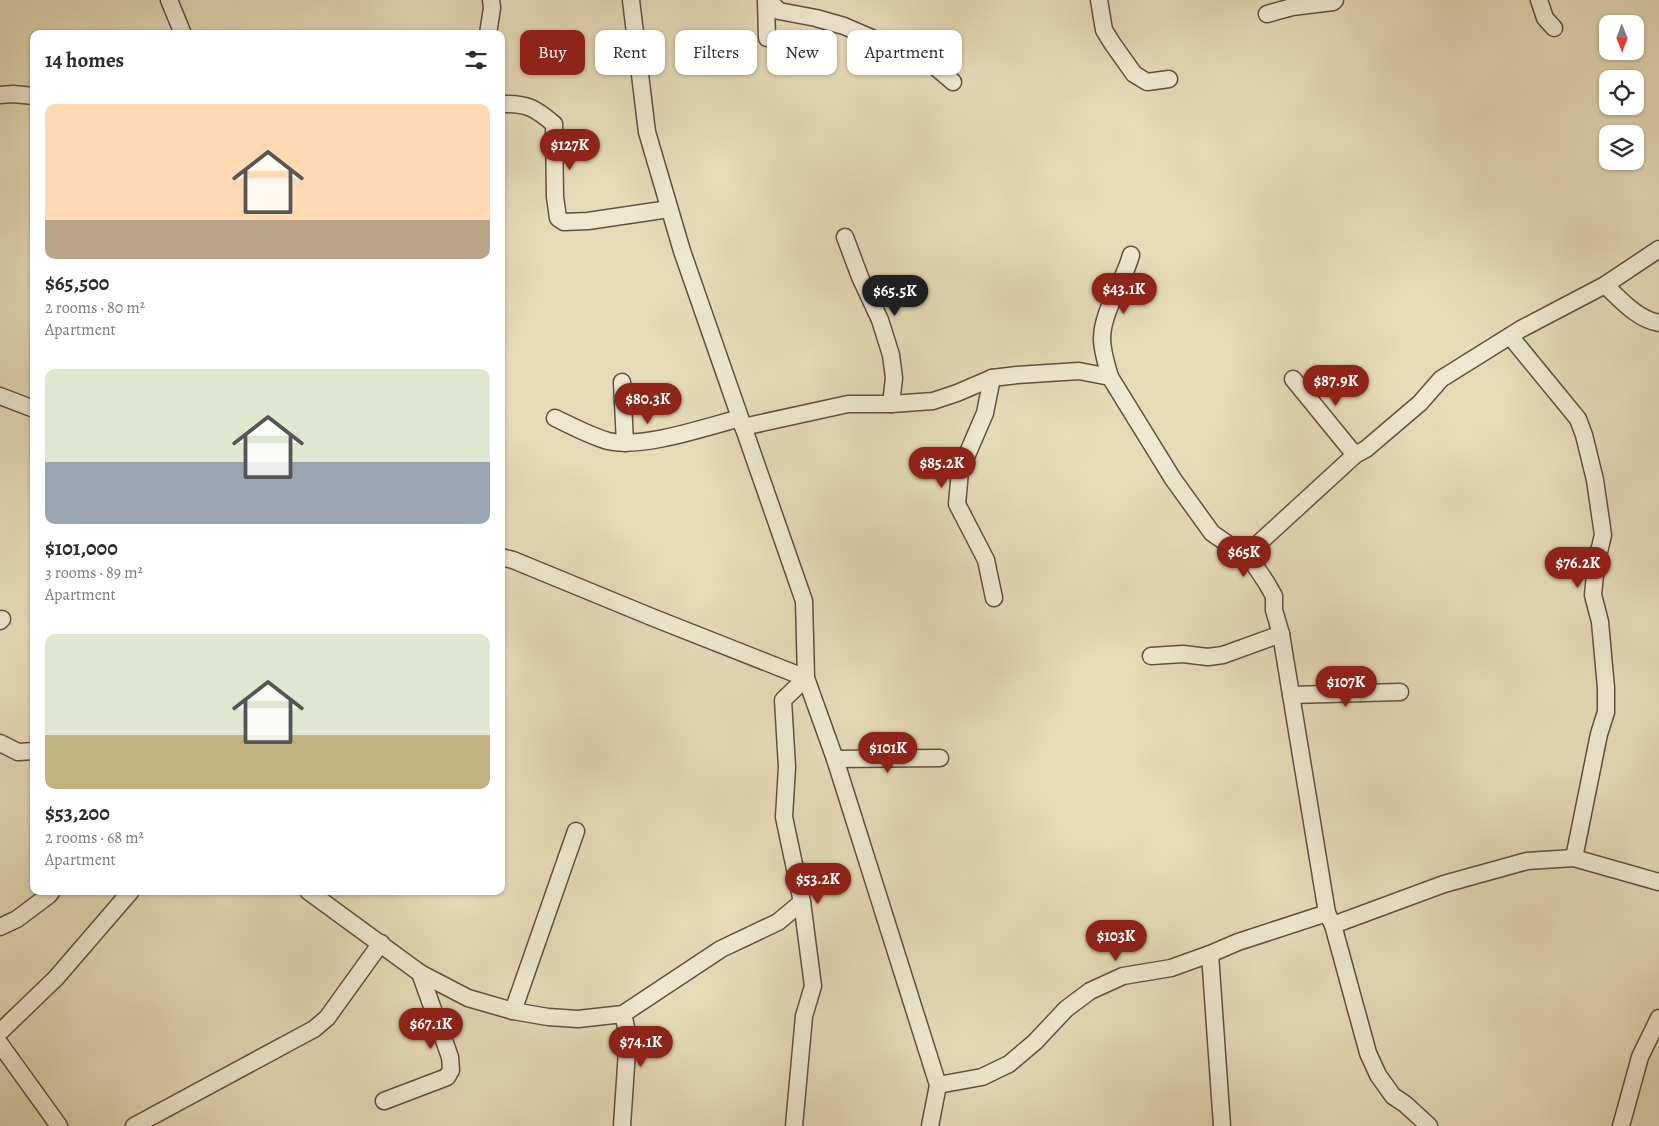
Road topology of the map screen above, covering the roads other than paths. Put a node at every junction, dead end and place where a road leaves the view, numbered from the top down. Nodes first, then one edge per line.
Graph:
1 (169, 0) edge
2 (491, 0) edge
3 (631, 0) edge
4 (767, 0) edge
5 (1099, 0) edge
6 (1335, 0) edge
7 (1539, 0) edge
8 (1267, 14) dead end
9 (1554, 28) dead end
10 (182, 30) edge
11 (489, 30) edge
12 (767, 30) edge
13 (1169, 79) dead end
14 (953, 82) dead end
15 (0, 95) edge
16 (30, 96) edge
17 (505, 104) edge
18 (670, 209) junction
19 (845, 237) dead end
20 (1659, 249) edge
21 (1131, 255) dead end
22 (1605, 285) junction
23 (1659, 323) edge
24 (1510, 336) junction
25 (1110, 377) junction
26 (992, 378) junction
27 (1293, 379) dead end
28 (622, 382) dead end
29 (0, 396) edge
30 (891, 404) junction
31 (30, 407) edge
32 (555, 418) dead end
33 (741, 422) junction
34 (625, 443) junction
35 (1355, 455) junction
36 (1247, 554) junction
37 (505, 558) edge
38 (994, 598) dead end
39 (1281, 634) junction
40 (1151, 656) dead end
41 (806, 678) junction
42 (1400, 692) dead end
43 (1291, 695) junction
44 (0, 743) edge
45 (30, 751) edge
46 (940, 758) dead end
47 (835, 759) junction
48 (576, 831) dead end
49 (1574, 858) junction
50 (1659, 882) edge
51 (49, 895) edge
52 (128, 895) edge
53 (314, 895) edge
54 (802, 902) junction
55 (1330, 919) junction
56 (0, 927) edge
57 (380, 943) junction
58 (1210, 954) junction
59 (420, 972) junction
60 (513, 1010) junction
61 (623, 1014) junction
62 (1657, 1028) edge
63 (0, 1032) edge
64 (0, 1044) edge
65 (938, 1085) junction
66 (384, 1101) dead end
67 (59, 1126) edge
68 (134, 1126) edge
69 (622, 1126) edge
70 (794, 1126) edge
71 (930, 1126) edge
72 (1222, 1126) edge
73 (1429, 1126) edge
74 (1621, 1126) edge

1 - 10 street
2 - 11 street
3 - 18 street
4 - 12 street
4 - 14 street
5 - 13 street
6 - 8 street
7 - 9 street
15 - 16 street
17 - 18 street
18 - 33 street
19 - 30 street
20 - 22 street
21 - 25 street
22 - 23 street
22 - 24 street
24 - 35 street
24 - 49 street
25 - 26 street
25 - 36 street
26 - 30 street
26 - 38 street
27 - 35 street
28 - 34 street
29 - 31 street
30 - 33 street
32 - 34 street
33 - 34 street
33 - 41 street
35 - 36 street
36 - 39 street
37 - 41 street
39 - 40 street
39 - 43 street
41 - 47 street
41 - 54 street
42 - 43 street
43 - 55 street
44 - 45 street
46 - 47 street
47 - 65 street
48 - 60 street
49 - 50 street
49 - 55 street
51 - 56 street
52 - 63 street
53 - 57 street
54 - 61 street
54 - 70 street
55 - 58 street
55 - 73 street
57 - 59 street
57 - 68 street
58 - 65 street
58 - 72 street
59 - 60 street
59 - 66 street
60 - 61 street
61 - 69 street
62 - 74 street
64 - 67 street
65 - 71 street

